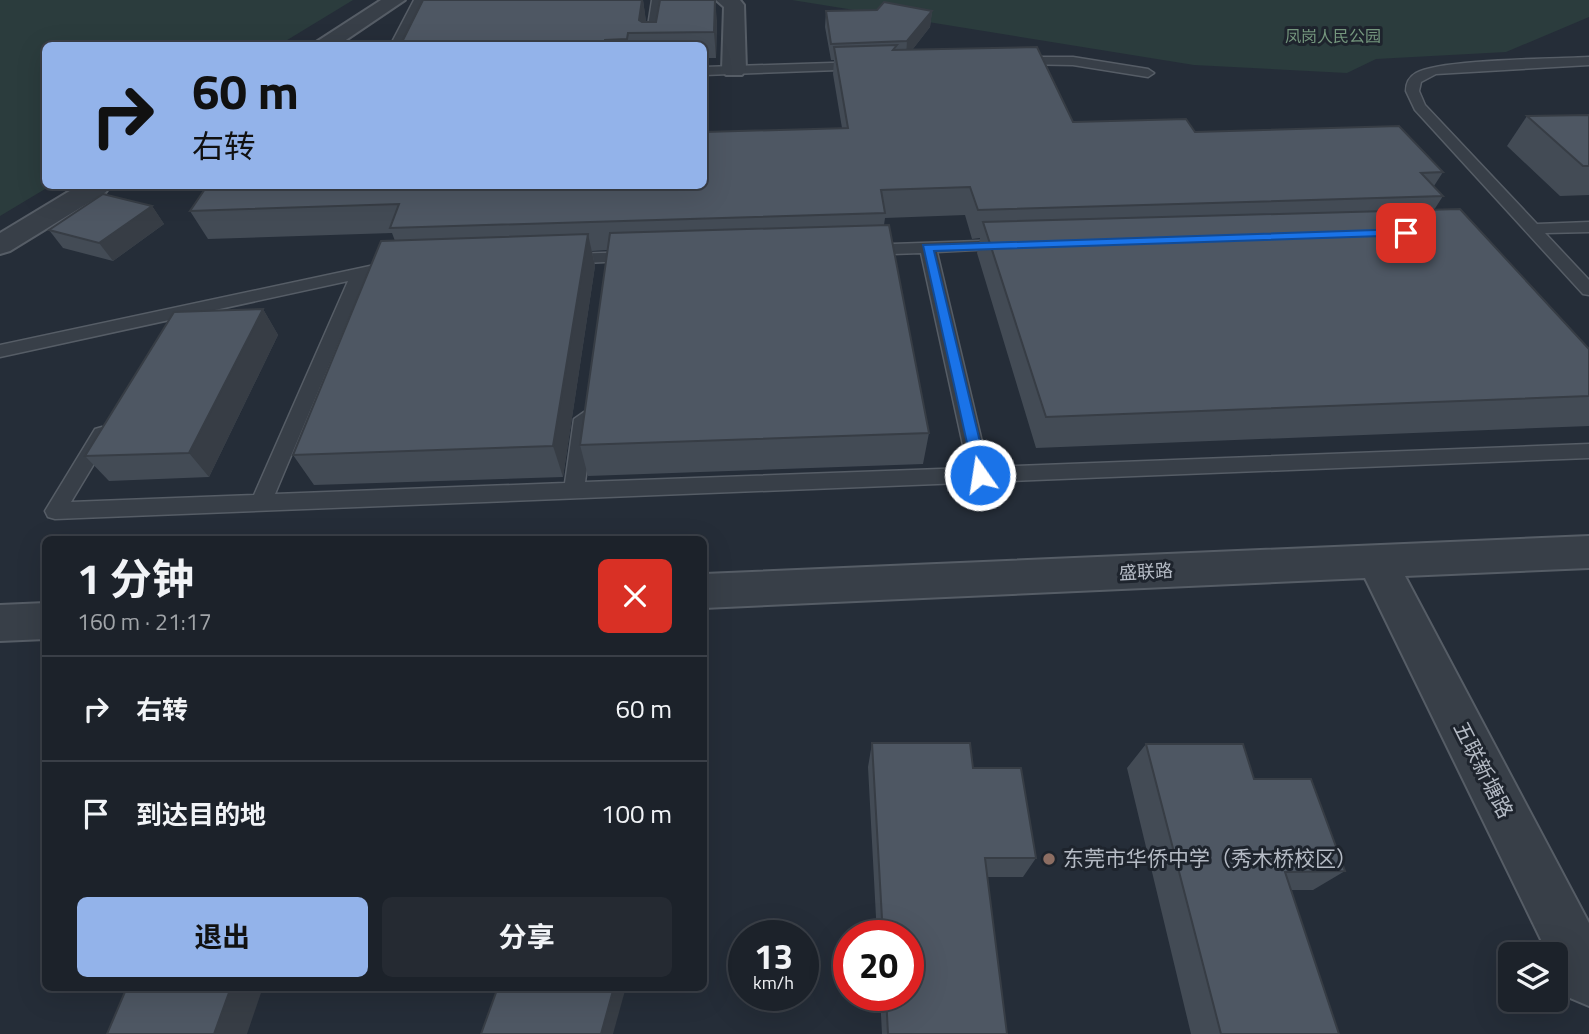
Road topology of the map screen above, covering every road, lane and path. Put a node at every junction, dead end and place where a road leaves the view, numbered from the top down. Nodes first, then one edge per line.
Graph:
1 (394, 0) edge
2 (420, 0) edge
3 (658, 0) edge
4 (726, 0) edge
5 (327, 42) edge
6 (398, 42) edge
7 (652, 42) edge
8 (1589, 61) edge
9 (999, 62) edge
10 (873, 66) edge
11 (734, 70) junction
12 (707, 71) edge
13 (1148, 73) dead end
14 (91, 189) edge
15 (1589, 227) edge
16 (1533, 229) junction
17 (0, 245) edge
18 (1023, 245) edge
19 (928, 248) junction
20 (844, 250) edge
21 (648, 257) edge
22 (552, 260) edge
23 (415, 264) edge
24 (360, 272) junction
25 (1589, 290) edge
26 (176, 312) junction
27 (162, 335) edge
28 (0, 351) edge
29 (587, 395) edge
30 (112, 417) edge
31 (1589, 451) edge
32 (980, 475) junction
33 (574, 490) junction
34 (261, 503) junction
35 (1589, 552) edge
36 (1377, 561) junction
37 (707, 592) edge
38 (42, 621) edge
39 (0, 623) edge
40 (1589, 979) edge

1 - 5 street
2 - 6 lane
3 - 7 lane
4 - 11 street
8 - 16 lane
9 - 13 lane
10 - 11 lane
11 - 12 lane
14 - 17 street
15 - 16 lane
16 - 25 lane
18 - 19 lane
19 - 20 lane
19 - 32 lane
21 - 22 lane
23 - 24 lane
24 - 26 lane
24 - 34 lane
26 - 27 lane
26 - 28 lane
29 - 33 lane
30 - 34 lane
31 - 32 lane
32 - 33 lane
33 - 34 lane
35 - 36 street, 盛联路
36 - 37 street, 盛联路
36 - 40 street, 五联新塘路
38 - 39 street

